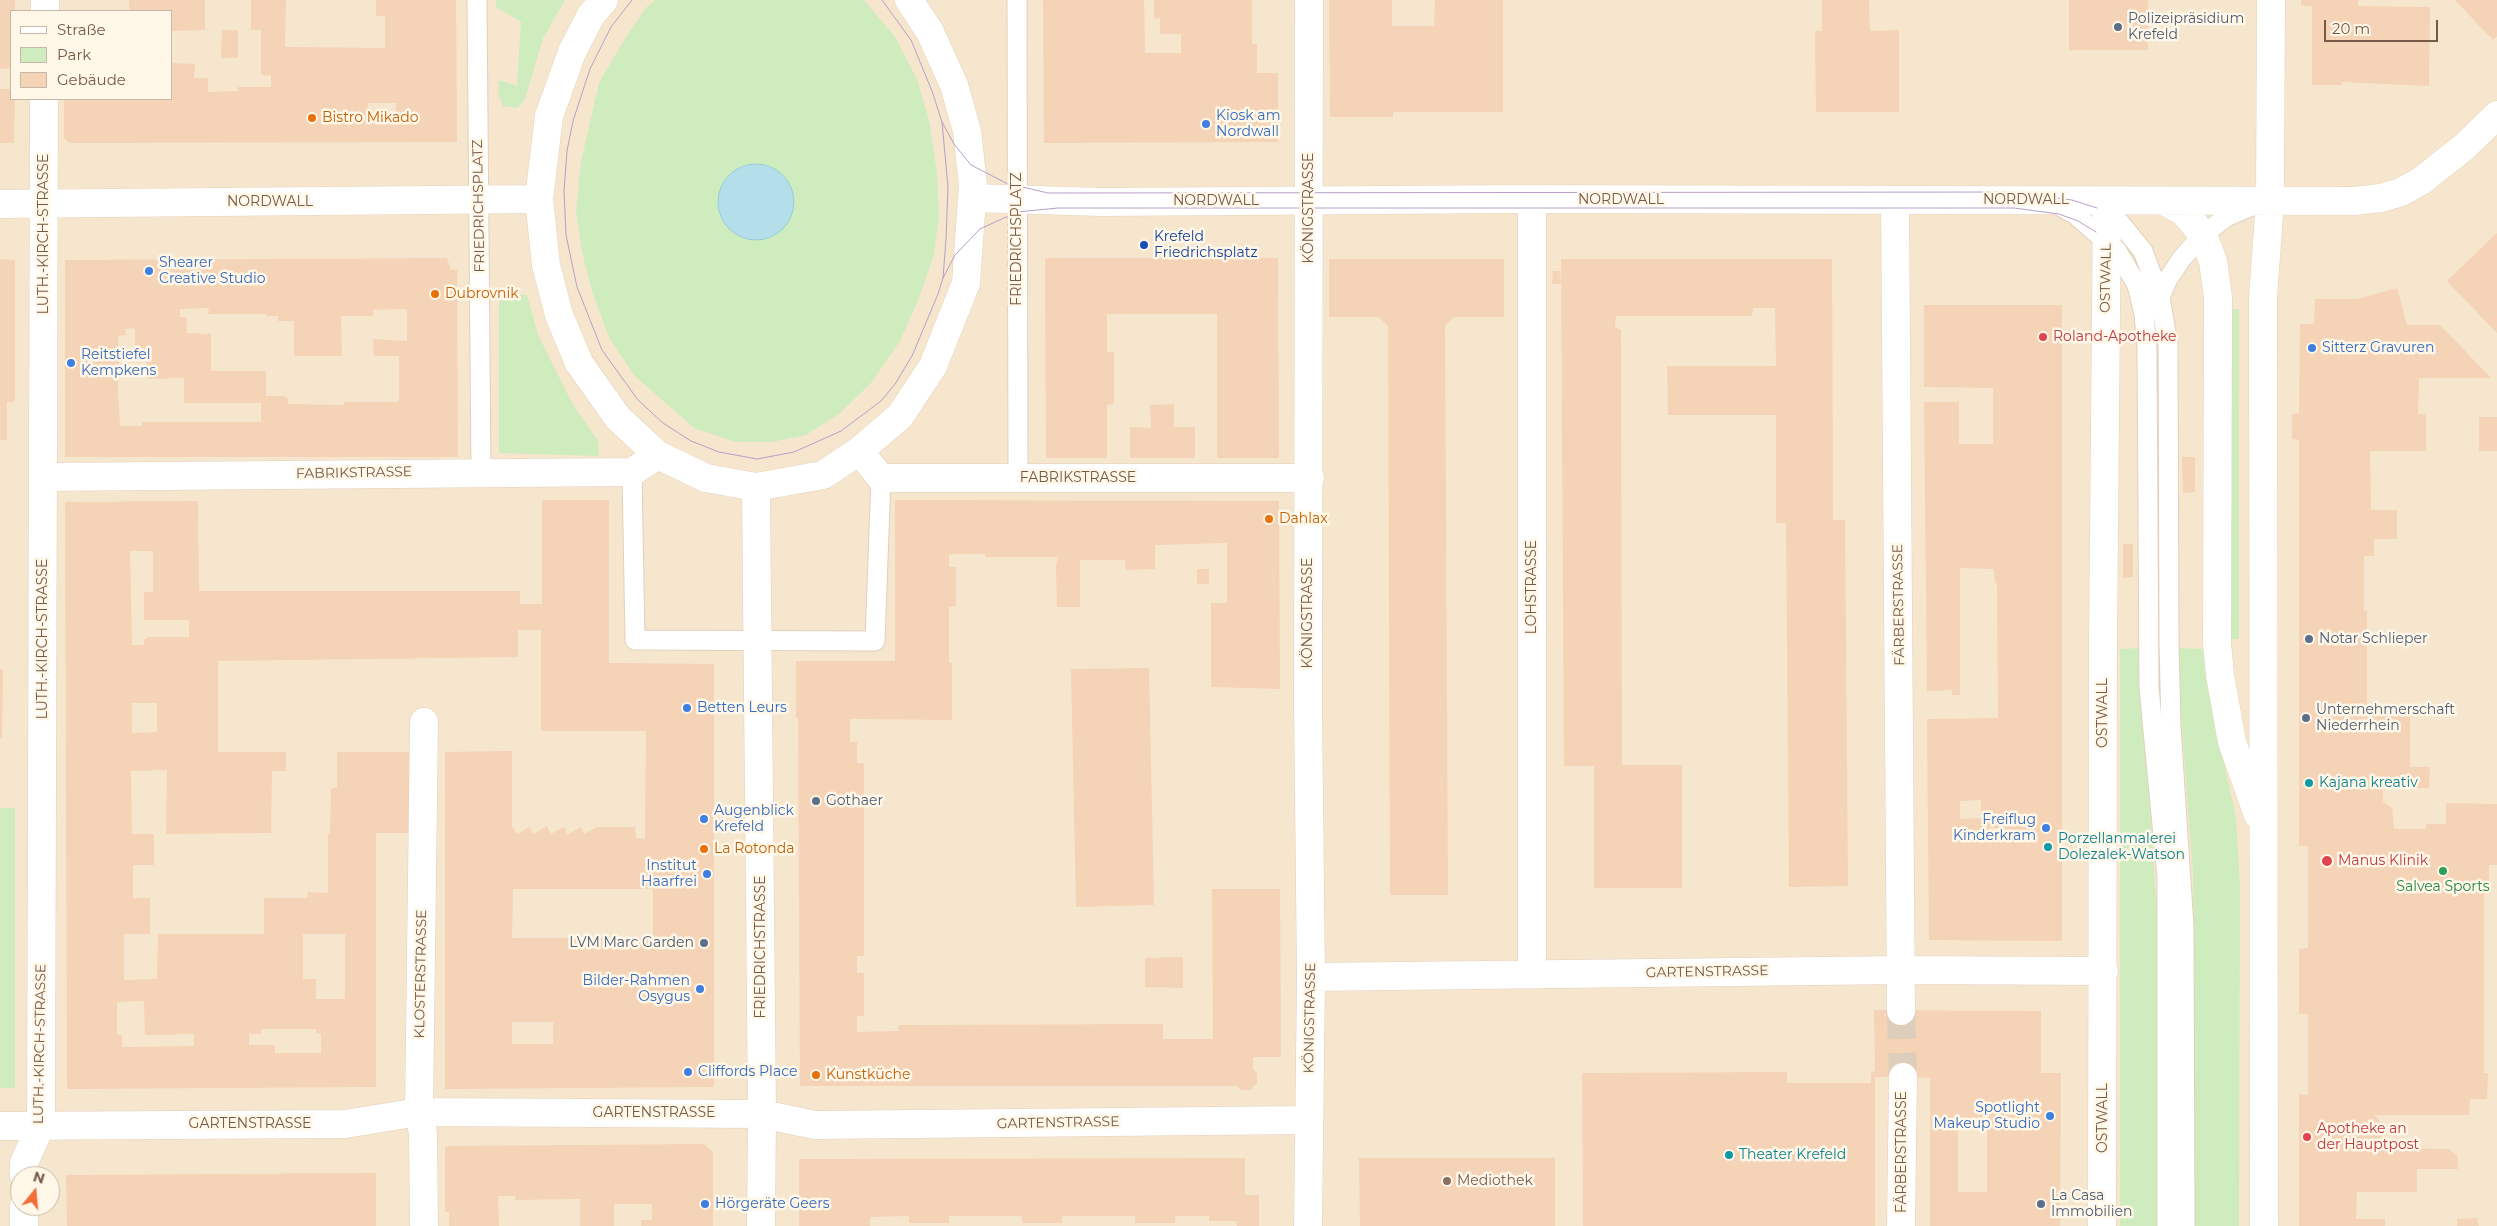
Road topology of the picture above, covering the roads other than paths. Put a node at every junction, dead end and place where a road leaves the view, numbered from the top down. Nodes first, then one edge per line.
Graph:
1 (477, 0) edge
2 (604, 0) edge
3 (909, 0) edge
4 (1018, 0) edge
5 (1309, 0) edge
6 (2271, 0) edge
7 (44, 100) edge
8 (2497, 115) edge
9 (973, 198) junction
10 (540, 199) junction
11 (479, 200) junction
12 (1309, 200) junction
13 (1532, 200) junction
14 (1895, 200) junction
15 (1017, 201) junction
16 (2164, 201) junction
17 (2270, 201) junction
18 (0, 204) edge
19 (44, 204) junction
20 (2103, 219) junction
21 (2203, 235) junction
22 (2160, 297) junction
23 (2147, 349) junction
24 (859, 451) junction
25 (658, 455) junction
26 (481, 472) junction
27 (632, 472) junction
28 (44, 477) junction
29 (881, 478) junction
30 (1018, 478) junction
31 (1310, 478) junction
32 (756, 487) junction
33 (759, 641) junction
34 (424, 722) dead end
35 (2265, 833) junction
36 (1902, 970) junction
37 (2104, 970) junction
38 (1532, 974) junction
39 (1311, 977) junction
40 (1901, 1011) tunnel mouth
41 (1903, 1077) tunnel mouth
42 (419, 1112) junction
43 (762, 1114) junction
44 (1308, 1120) junction
45 (41, 1125) junction
46 (0, 1126) edge
47 (24, 1166) edge
48 (424, 1226) edge
49 (761, 1226) edge
50 (1308, 1226) edge
51 (1901, 1226) edge
52 (2102, 1226) edge
53 (2167, 1226) edge
54 (2185, 1226) edge
55 (2264, 1226) edge

1 - 11 lane, FRIEDRICHSPLATZ
2 - 10 street
3 - 9 street
4 - 15 lane, FRIEDRICHSPLATZ
5 - 12 street, KÖNIGSTRASSE
6 - 17 street
7 - 19 street, LUTH.-KIRCH-STRASSE
8 - 17 street, NORDWALL
9 - 15 street, NORDWALL
9 - 24 street
10 - 11 street, NORDWALL
10 - 25 street
11 - 19 street, NORDWALL
11 - 26 lane, FRIEDRICHSPLATZ
12 - 13 street, NORDWALL
12 - 15 street, NORDWALL
12 - 31 street, KÖNIGSTRASSE
13 - 14 street, NORDWALL
13 - 38 street, LOHSTRASSE
14 - 20 street, NORDWALL
14 - 36 street, FÄRBERSTRASSE
15 - 30 lane, FRIEDRICHSPLATZ
16 - 17 street, NORDWALL
16 - 20 street, NORDWALL
16 - 21 street
17 - 21 lane
17 - 35 street
18 - 19 street, NORDWALL
19 - 28 street, LUTH.-KIRCH-STRASSE
20 - 22 lane
20 - 23 lane
20 - 37 street, OSTWALL
21 - 22 lane
21 - 35 street
22 - 23 lane
22 - 54 lane
23 - 53 lane
24 - 29 street
24 - 32 street
25 - 27 street
25 - 32 street
26 - 27 street, FABRIKSTRASSE
26 - 28 street, FABRIKSTRASSE
27 - 33 lane
28 - 45 street, LUTH.-KIRCH-STRASSE
29 - 30 street, FABRIKSTRASSE
29 - 33 lane
30 - 31 street, FABRIKSTRASSE
31 - 39 street, KÖNIGSTRASSE
32 - 33 street, FRIEDRICHSTRASSE
33 - 43 street, FRIEDRICHSTRASSE
34 - 42 street, KLOSTERSTRASSE
35 - 55 street
36 - 37 street, GARTENSTRASSE
36 - 38 street, GARTENSTRASSE
36 - 40 street, FÄRBERSTRASSE
37 - 52 street, OSTWALL
38 - 39 street, GARTENSTRASSE
39 - 44 street, KÖNIGSTRASSE
41 - 51 street, FÄRBERSTRASSE
42 - 43 street, GARTENSTRASSE
42 - 45 street, GARTENSTRASSE
42 - 48 street, KLOSTERSTRASSE
43 - 44 street, GARTENSTRASSE
43 - 49 street, FRIEDRICHSTRASSE
44 - 50 street, KÖNIGSTRASSE
45 - 46 street, GARTENSTRASSE
45 - 47 street, LUTH.-KIRCH-STRASSE

